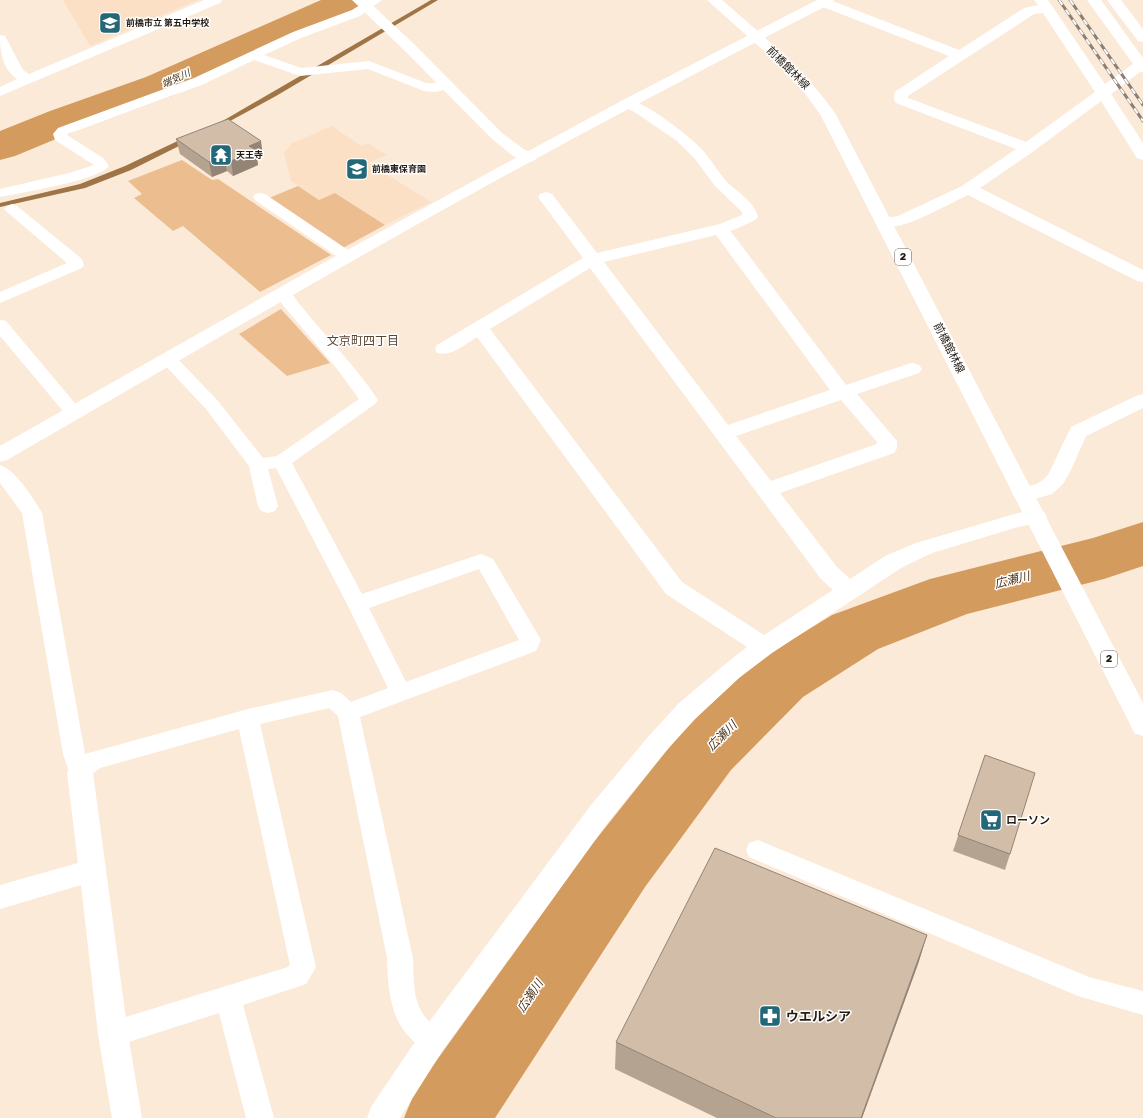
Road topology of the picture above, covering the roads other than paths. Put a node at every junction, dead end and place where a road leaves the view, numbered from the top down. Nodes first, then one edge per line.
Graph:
1 (215, 0) edge
2 (714, 0) edge
3 (1094, 0) edge
4 (1114, 0) edge
5 (825, 1) edge
6 (367, 2) edge
7 (1044, 4) edge
8 (756, 38) junction
9 (1143, 38) edge
10 (0, 39) edge
11 (959, 55) junction
12 (254, 56) junction
13 (1142, 65) edge
14 (28, 80) junction
15 (447, 85) junction
16 (0, 92) edge
17 (1104, 93) junction
18 (628, 104) junction
19 (1028, 148) junction
20 (1143, 155) edge
21 (529, 157) junction
22 (968, 189) junction
23 (0, 193) edge
24 (260, 197) dead end
25 (546, 197) dead end
26 (12, 209) dead end
27 (886, 222) junction
28 (720, 229) junction
29 (348, 257) junction
30 (593, 259) junction
31 (1143, 277) edge
32 (283, 294) junction
33 (0, 298) edge
34 (0, 325) edge
35 (480, 328) junction
36 (444, 349) dead end
37 (168, 359) junction
38 (912, 370) dead end
39 (844, 393) junction
40 (1143, 400) edge
41 (76, 413) junction
42 (724, 433) junction
43 (0, 455) edge
44 (282, 461) junction
45 (258, 465) junction
46 (0, 471) edge
47 (766, 490) junction
48 (1023, 494) junction
49 (268, 506) dead end
50 (1036, 517) junction
51 (849, 591) junction
52 (357, 604) junction
53 (764, 647) junction
54 (401, 694) junction
55 (348, 712) junction
56 (248, 718) junction
57 (1143, 726) edge
58 (80, 773) junction
59 (758, 850) dead end
60 (92, 870) junction
61 (0, 897) edge
62 (228, 998) junction
63 (1143, 1003) edge
64 (113, 1034) junction
65 (433, 1040) junction
66 (127, 1118) edge
67 (260, 1118) edge
68 (382, 1118) edge

1 - 14 street
2 - 8 street, 前橋館林線 / 2
3 - 13 street
4 - 9 street
5 - 8 street
5 - 11 street
6 - 12 lane
6 - 15 street
7 - 11 street
7 - 17 street
8 - 18 street
8 - 27 street, 前橋館林線 / 2
10 - 14 street
11 - 19 street
12 - 15 lane
12 - 23 lane
13 - 17 street
14 - 16 street
15 - 21 street
17 - 19 street
17 - 20 street
18 - 21 street
18 - 28 lane
19 - 22 street
21 - 29 street
22 - 27 street
22 - 31 street
24 - 29 lane
25 - 30 street
26 - 33 lane
27 - 48 street, 前橋館林線 / 2
28 - 30 street
28 - 39 street
29 - 32 street
30 - 35 street
30 - 42 street
32 - 37 street
32 - 44 lane
34 - 41 lane
35 - 36 street
35 - 53 street
37 - 41 street
37 - 45 lane
38 - 39 street
39 - 42 street
39 - 47 street
40 - 48 street
41 - 43 street
42 - 47 street
44 - 45 lane
44 - 52 lane
45 - 49 lane
46 - 58 lane
47 - 51 street
48 - 50 street, 前橋館林線 / 2
50 - 51 street
50 - 57 street, 前橋館林線 / 2
51 - 53 street
52 - 54 lane
52 - 54 lane
53 - 65 street
54 - 55 lane
55 - 56 lane
55 - 65 lane
56 - 58 lane
56 - 62 lane
58 - 60 street
59 - 63 lane
60 - 61 street
60 - 64 street
62 - 64 lane
62 - 67 lane
64 - 66 street
65 - 68 street

